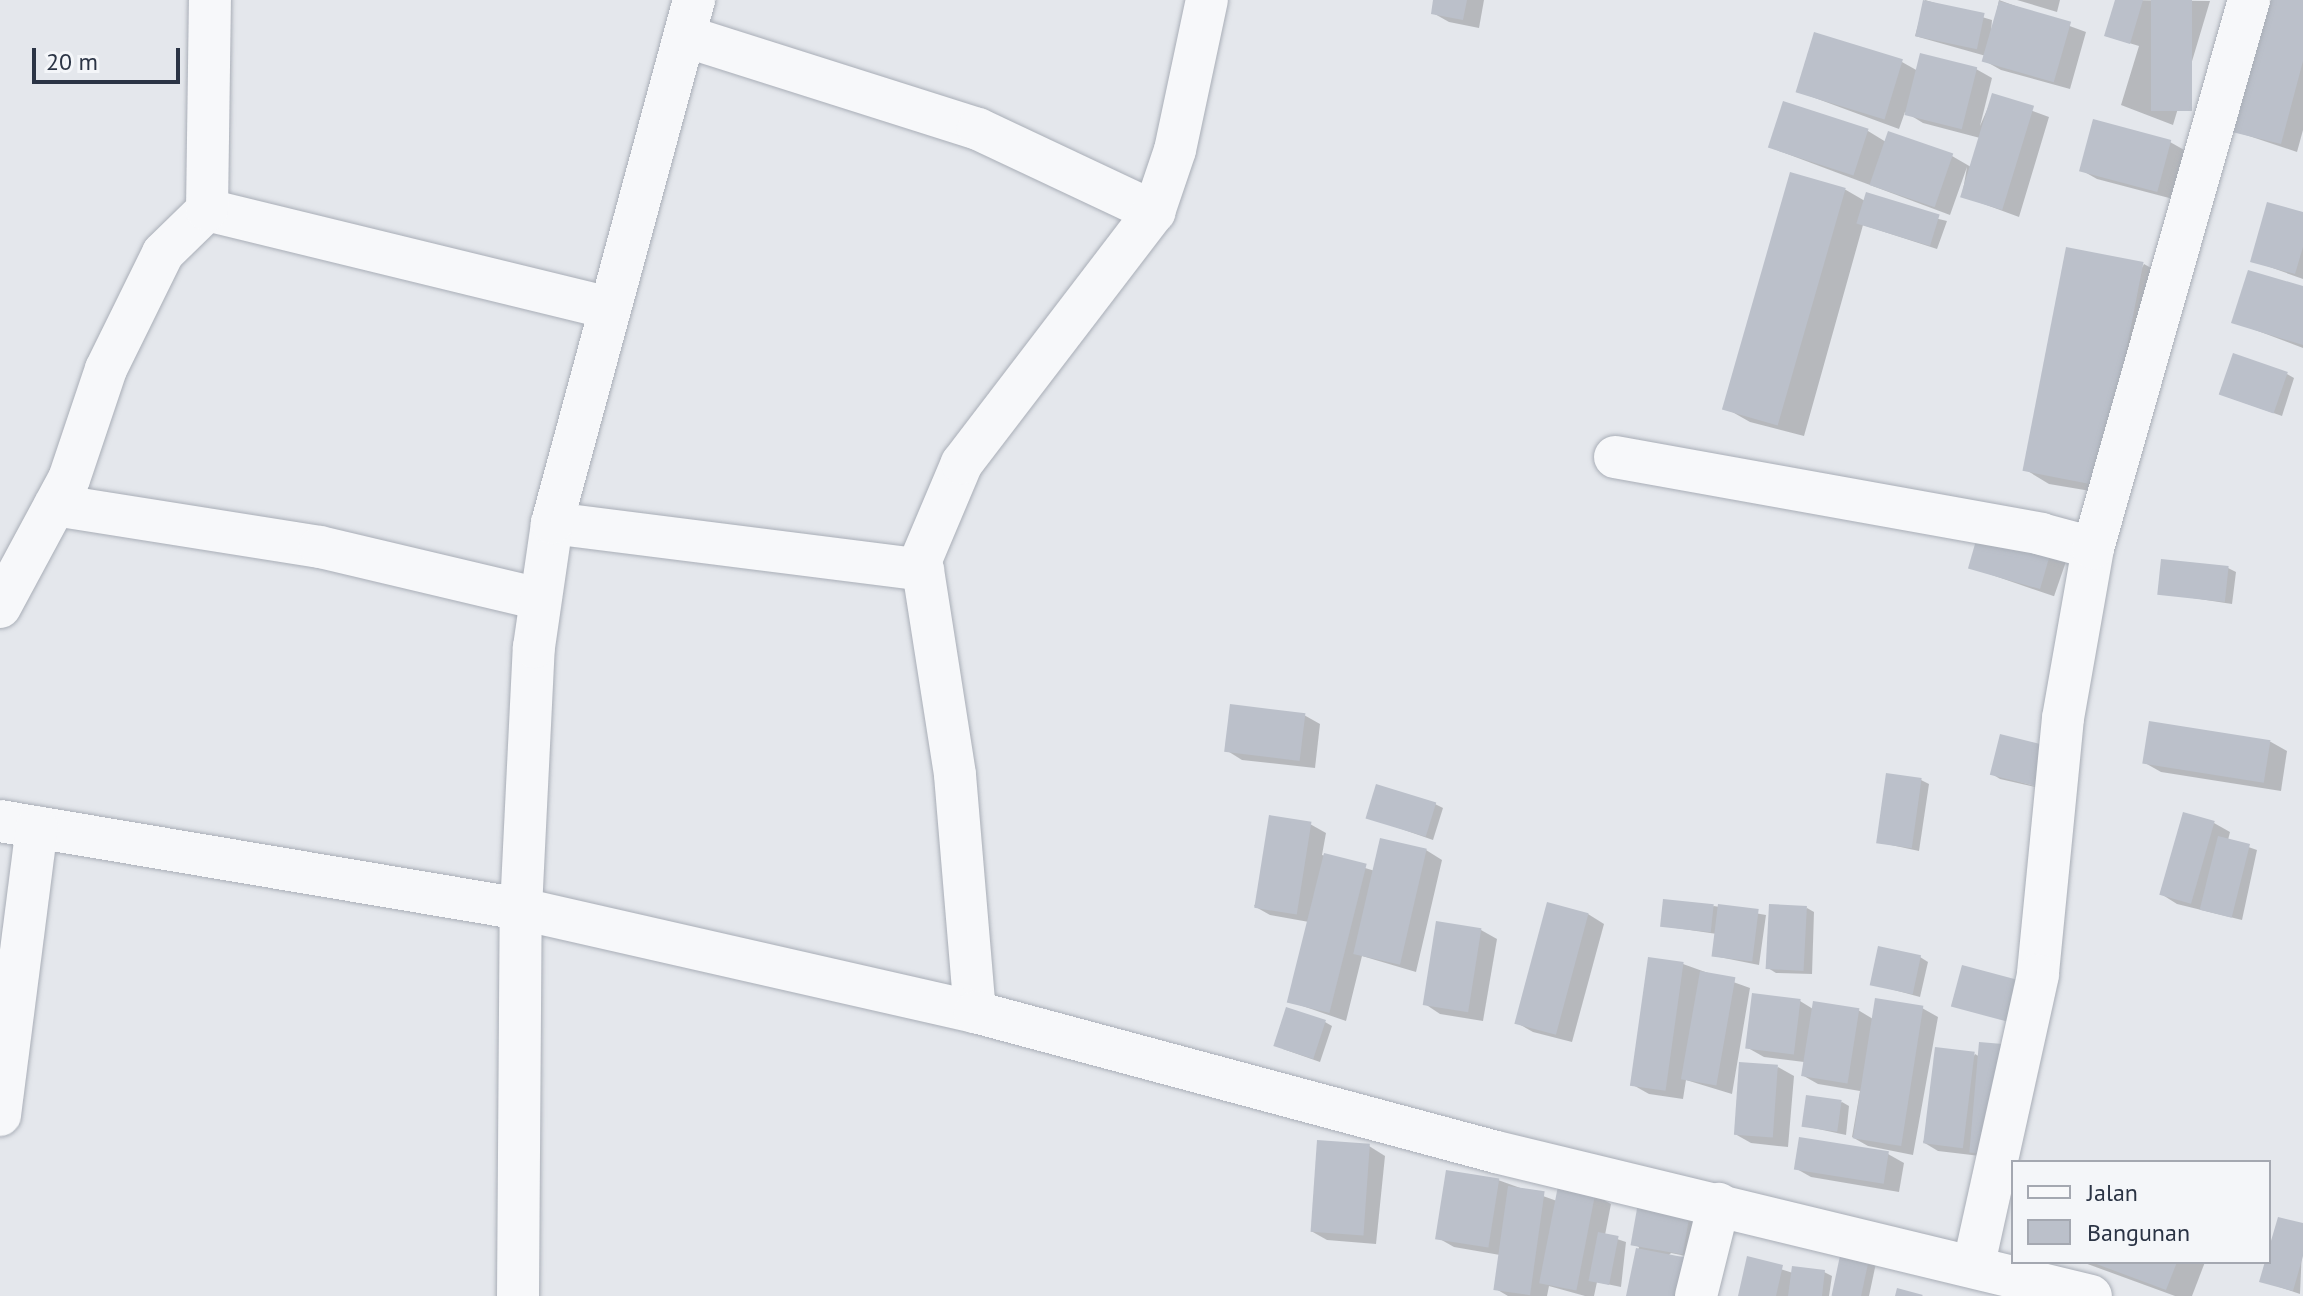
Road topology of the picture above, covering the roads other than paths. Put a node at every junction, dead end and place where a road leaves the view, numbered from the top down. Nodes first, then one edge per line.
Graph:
1 (210, 0) edge
2 (1207, 0) edge
3 (2249, 0) edge
4 (690, 18) edge
5 (207, 210) junction
6 (1154, 212) junction
7 (609, 308) junction
8 (1615, 457) dead end
9 (55, 505) junction
10 (552, 523) junction
11 (2093, 548) junction
12 (918, 567) junction
13 (540, 599) junction
14 (0, 607) edge
15 (18, 824) edge
16 (521, 909) junction
17 (975, 1012) junction
18 (0, 1115) edge
19 (1719, 1204) junction
20 (1974, 1264) junction
21 (518, 1296) edge
22 (1696, 1296) edge
23 (2091, 1296) edge

1 - 5 street
2 - 6 street
3 - 11 street
4 - 6 street
4 - 7 street
5 - 7 street
5 - 9 street
6 - 12 street
7 - 10 street
8 - 11 street
9 - 13 street
9 - 14 street
10 - 12 street
10 - 13 street
11 - 20 street
12 - 17 street
13 - 16 street
15 - 16 street
15 - 18 street
16 - 17 street
16 - 21 street
17 - 19 street
19 - 20 street
19 - 22 street
20 - 23 street

